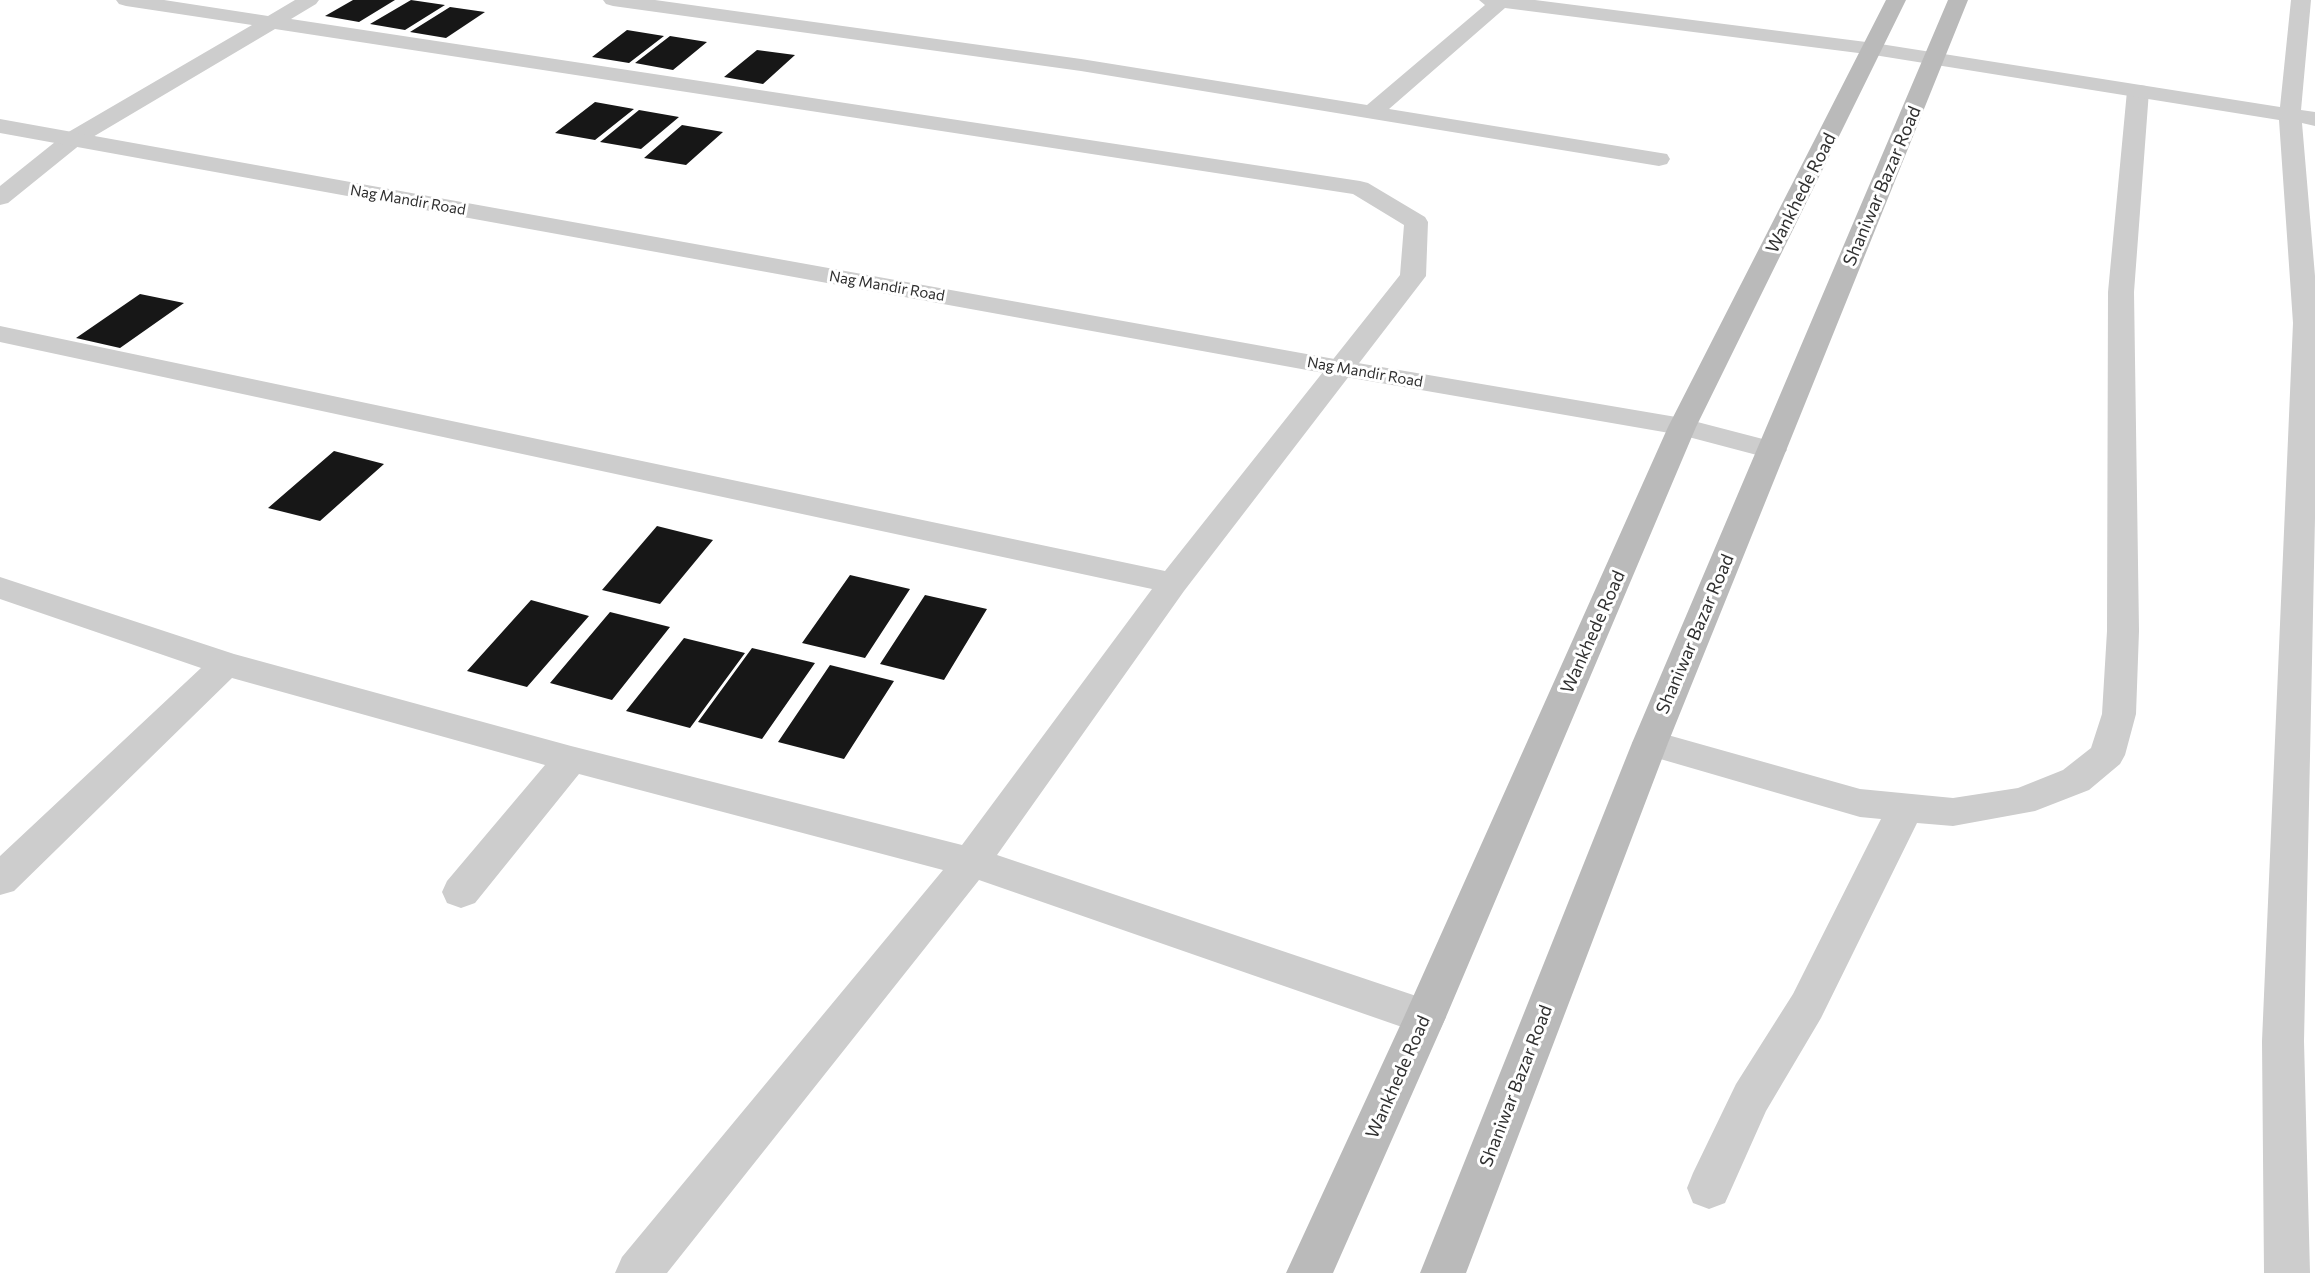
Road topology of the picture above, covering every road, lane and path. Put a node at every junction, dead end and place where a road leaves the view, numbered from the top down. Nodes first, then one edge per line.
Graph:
1 (126, 0) edge
2 (309, 0) edge
3 (613, 0) edge
4 (1896, 0) edge
5 (1958, 0) edge
6 (2301, 0) edge
7 (1498, 1) edge
8 (273, 21) junction
9 (1874, 49) junction
10 (1935, 58) junction
11 (2138, 91) junction
12 (1372, 112) junction
13 (2303, 117) edge
14 (0, 126) edge
15 (74, 139) junction
16 (1659, 159) dead end
17 (0, 198) edge
18 (0, 334) edge
19 (1340, 368) junction
20 (1682, 427) junction
21 (1772, 450) junction
22 (1173, 583) junction
23 (0, 588) edge
24 (226, 664) junction
25 (1650, 742) junction
26 (571, 759) junction
27 (1906, 807) junction
28 (971, 862) junction
29 (0, 880) edge
30 (461, 892) dead end
31 (1425, 1017) junction
32 (1709, 1188) dead end
33 (638, 1273) edge
34 (1309, 1273) edge
35 (1443, 1273) edge
36 (2287, 1273) edge

1 - 8 street
2 - 8 street
3 - 12 street
4 - 9 main road, Wankhede Road
5 - 10 main road, Shaniwar Bazar Road
6 - 13 street
7 - 9 street
7 - 12 street
8 - 15 street
8 - 19 street
9 - 10 street
9 - 20 main road, Wankhede Road
10 - 11 street
10 - 21 main road, Shaniwar Bazar Road
11 - 13 street
11 - 27 street
12 - 16 street
13 - 36 street
14 - 15 street, Nag Mandir Road
15 - 17 street
15 - 19 street, Nag Mandir Road
18 - 22 street
19 - 20 street, Nag Mandir Road
19 - 22 street
20 - 21 street, Nag Mandir Road
20 - 31 main road, Wankhede Road
21 - 25 main road, Shaniwar Bazar Road
22 - 28 street
23 - 24 street
24 - 26 street
24 - 29 street
25 - 27 street
25 - 35 main road, Shaniwar Bazar Road
26 - 28 street
26 - 30 street
27 - 32 street
28 - 31 street
28 - 33 street
31 - 34 main road, Wankhede Road

